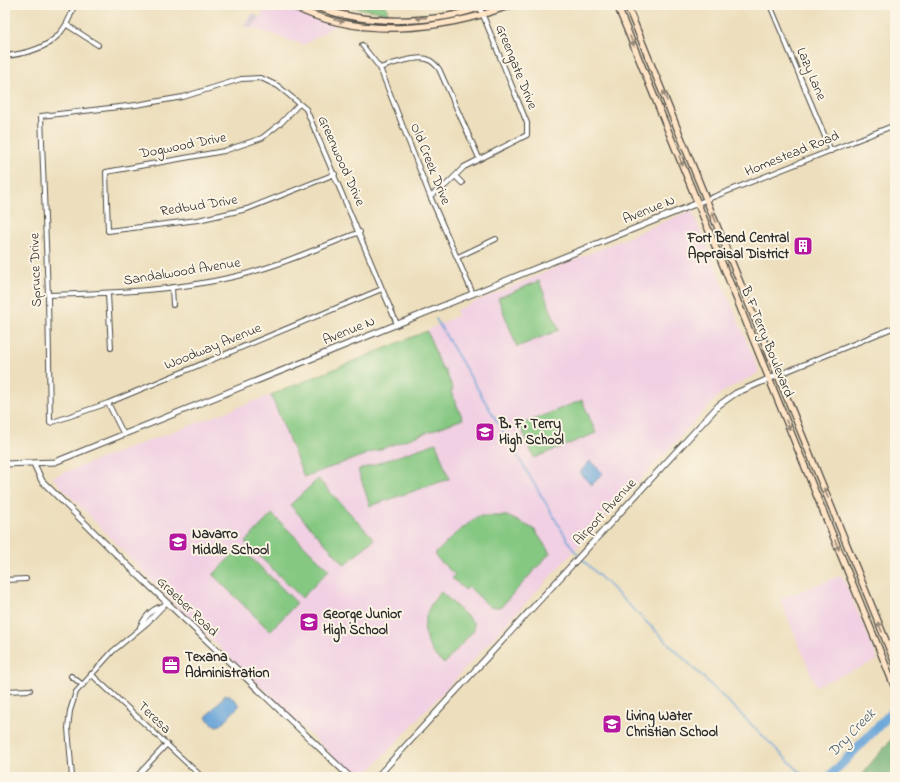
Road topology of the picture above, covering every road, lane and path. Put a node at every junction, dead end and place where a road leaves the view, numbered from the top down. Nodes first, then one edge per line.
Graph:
1 (74, 5) edge
2 (290, 5) edge
3 (312, 5) edge
4 (486, 5) edge
5 (511, 5) edge
6 (617, 5) edge
7 (627, 5) edge
8 (770, 5) edge
9 (480, 8) junction
10 (483, 15) junction
11 (67, 25) junction
12 (98, 44) dead end
13 (362, 45) dead end
14 (5, 56) edge
15 (380, 68) junction
16 (299, 104) junction
17 (41, 116) joint
18 (895, 125) edge
19 (831, 151) junction
20 (480, 158) junction
21 (335, 174) junction
22 (455, 176) junction
23 (462, 183) dead end
24 (430, 196) junction
25 (707, 200) junction
26 (698, 203) junction
27 (108, 231) joint
28 (360, 232) junction
29 (496, 239) dead end
30 (458, 257) junction
31 (172, 287) junction
32 (382, 289) junction
33 (108, 294) junction
34 (473, 294) junction
35 (48, 295) junction
36 (173, 306) dead end
37 (397, 324) junction
38 (895, 327) edge
39 (111, 348) dead end
40 (778, 375) junction
41 (769, 378) junction
42 (108, 403) junction
43 (50, 423) joint
44 (124, 435) junction
45 (5, 464) edge
46 (34, 464) junction
47 (26, 579) dead end
48 (5, 580) edge
49 (164, 605) junction
50 (895, 663) edge
51 (92, 674) junction
52 (71, 676) dead end
53 (82, 685) junction
54 (895, 688) edge
55 (30, 690) dead end
56 (5, 691) edge
57 (167, 744) junction
58 (72, 777) edge
59 (136, 777) edge
60 (202, 777) edge
61 (350, 777) edge
62 (377, 777) edge

1 - 11 street
2 -> 10 main road
9 -> 3 main road
4 - 9 main road
5 - 10 main road
6 -> 26 main road, B F Terry Boulevard
25 -> 7 main road, B F Terry Boulevard
8 - 19 street, Lazy Lane
9 - 10 street, Greengate Drive
10 - 20 street, Greengate Drive
11 - 12 street
11 - 14 street
13 - 15 street, Old Creek Drive
15 - 20 street
15 - 24 street, Old Creek Drive
16 - 17 street, Greenwood Drive
16 - 21 street, Greenwood Drive
16 - 27 street, Dogwood Drive
17 - 35 street, Spruce Drive
18 - 19 street, Homestead Road
19 - 25 street, Homestead Road
20 - 22 street
21 - 27 street, Redbud Drive
21 - 28 street, Greenwood Drive
22 - 23 street
22 - 24 street
24 - 30 street, Old Creek Drive
25 - 26 street, Homestead Road
40 -> 25 main road, B F Terry Boulevard
26 - 34 street, Avenue N
26 - 41 main road, B F Terry Boulevard
28 - 31 street, Sandalwood Avenue
28 - 32 street, Greenwood Drive
29 - 30 street
30 - 34 street, Old Creek Drive
31 - 33 street, Sandalwood Avenue
31 - 36 street
32 - 37 street, Greenwood Drive
32 - 42 street, Woodway Avenue
33 - 35 street, Sandalwood Avenue
33 - 39 street
34 - 37 street, Avenue N
35 - 43 street, Spruce Drive
37 - 44 street, Avenue N
38 - 40 street, Airport Avenue
40 - 41 street, Airport Avenue
50 -> 40 main road, B F Terry Boulevard
41 -> 54 main road, B F Terry Boulevard
41 - 62 street, Airport Avenue
42 - 43 street, Woodway Avenue
42 - 44 street
44 - 46 street, Avenue N
45 - 46 street, Avenue N
46 - 49 street, Graeber Road
47 - 48 street
49 - 51 street
49 - 61 street, Graeber Road
51 - 53 street
51 - 57 street, Teresa
52 - 53 street
53 - 58 street
55 - 56 street
57 - 59 street
57 - 60 street, Teresa

